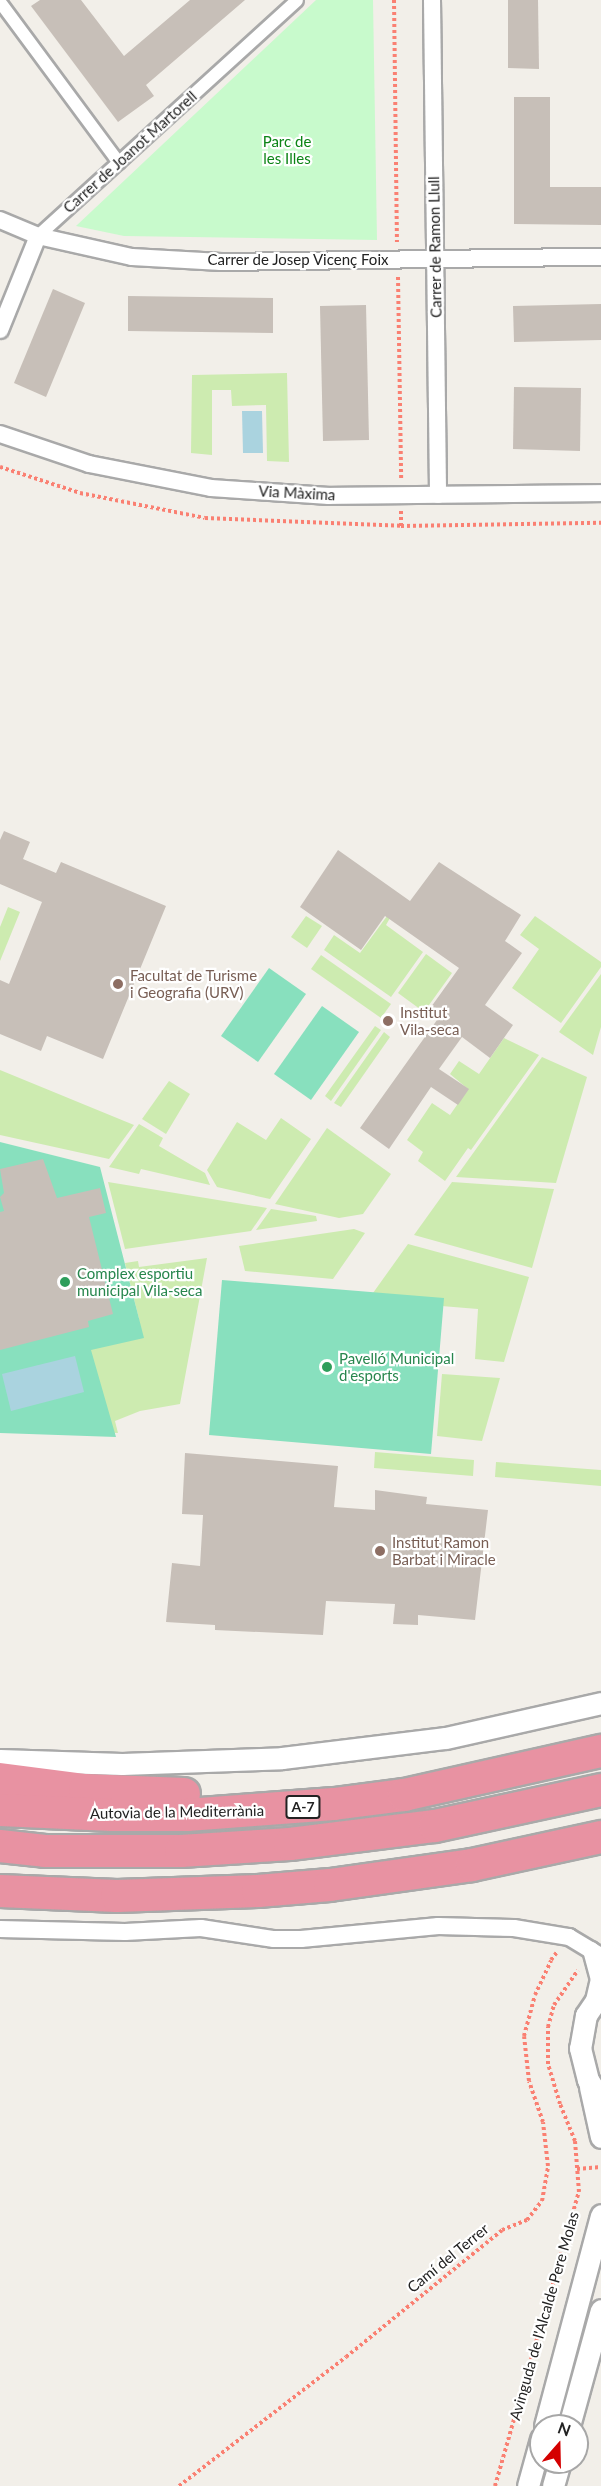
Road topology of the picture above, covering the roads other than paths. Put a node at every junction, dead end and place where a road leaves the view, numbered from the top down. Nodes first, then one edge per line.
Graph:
1 (297, 0) edge
2 (432, 0) edge
3 (0, 2) edge
4 (119, 163) junction
5 (0, 220) edge
6 (38, 236) junction
7 (601, 257) edge
8 (435, 259) junction
9 (0, 330) edge
10 (0, 434) edge
11 (601, 493) edge
12 (438, 495) junction
13 (601, 1703) edge
14 (601, 1751) edge
15 (0, 1760) edge
16 (0, 1779) edge
17 (601, 1790) edge
18 (404, 1795) junction
19 (0, 1810) edge
20 (601, 1837) edge
21 (0, 1846) edge
22 (45, 1851) junction
23 (0, 1861) edge
24 (0, 1891) edge
25 (0, 1929) edge
26 (596, 1953) edge
27 (598, 1997) edge
28 (588, 2080) junction
29 (601, 2100) edge
30 (601, 2137) edge
31 (601, 2215) edge
32 (601, 2310) edge
33 (547, 2414) edge
34 (572, 2414) edge

1 - 4 street, Carrer de Joanot Martorell
2 - 8 street, Carrer de Ramon Llull
3 - 4 street
4 - 6 street, Carrer de Joanot Martorell
5 - 6 street, Carrer de Josep Vicenç Foix
6 - 8 street, Carrer de Josep Vicenç Foix
6 - 9 street, Carrer de Joanot Martorell
7 - 8 street, Carrer de Josep Vicenç Foix
8 - 12 street, Carrer de Ramon Llull
10 - 12 street, Via Màxima
11 - 12 street, Via Màxima
13 - 15 street
14 - 18 highway, Autovia de la Mediterrània / A-7
16 - 18 highway
17 - 22 highway, A-7
18 - 19 highway, Autovia de la Mediterrània / A-7
20 - 24 highway
21 - 22 highway, A-7
22 - 23 highway
25 - 26 street
26 - 27 street
27 - 28 street
28 - 29 street
28 - 30 street
31 - 33 street, Avinguda de l'Alcalde Pere Molas
32 - 34 street

